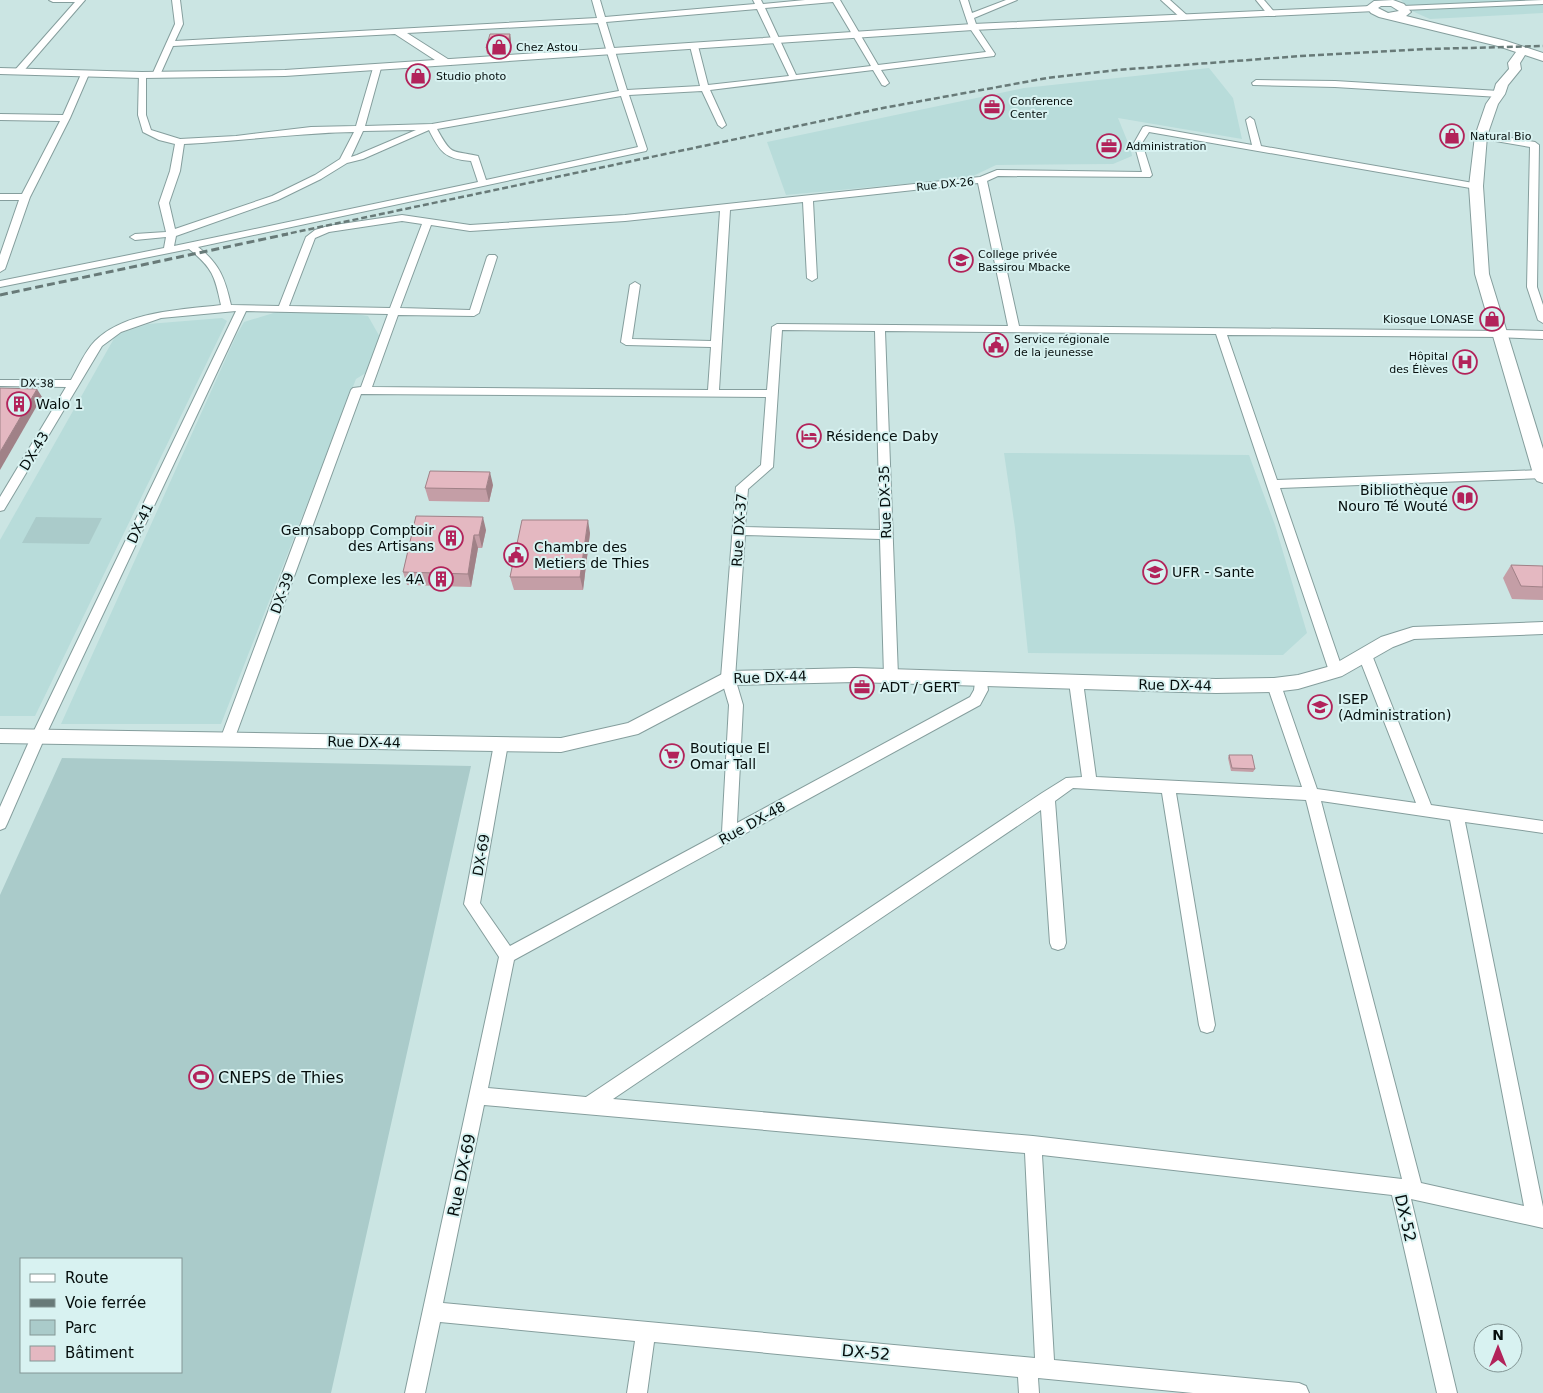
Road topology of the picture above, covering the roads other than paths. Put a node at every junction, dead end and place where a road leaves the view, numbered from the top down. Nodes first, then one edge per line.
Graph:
1 (53, 0) edge
2 (75, 0) edge
3 (81, 0) edge
4 (176, 0) edge
5 (596, 0) edge
6 (832, 0) edge
7 (836, 0) edge
8 (964, 0) edge
9 (1013, 0) edge
10 (1165, 0) edge
11 (1260, 0) edge
12 (1543, 2) edge
13 (758, 3) edge
14 (1371, 5) edge
15 (1400, 6) edge
16 (1272, 14) junction
17 (1390, 16) junction
18 (1186, 18) junction
19 (601, 20) junction
20 (971, 22) junction
21 (1438, 27) junction
22 (397, 32) junction
23 (856, 34) junction
24 (776, 40) junction
25 (170, 44) junction
26 (694, 46) junction
27 (1523, 50) junction
28 (610, 52) junction
29 (1542, 56) edge
30 (448, 63) junction
31 (876, 67) junction
32 (377, 68) junction
33 (1514, 69) junction
34 (0, 71) edge
35 (18, 72) junction
36 (85, 74) junction
37 (142, 75) junction
38 (156, 75) junction
39 (793, 76) junction
40 (885, 83) dead end
41 (1256, 83) dead end
42 (705, 88) junction
43 (624, 93) junction
44 (1499, 94) junction
45 (66, 118) junction
46 (1, 119) edge
47 (1250, 120) dead end
48 (722, 124) dead end
49 (432, 127) junction
50 (360, 129) junction
51 (1481, 136) junction
52 (180, 142) junction
53 (1257, 148) junction
54 (344, 161) junction
55 (1538, 162) edge
56 (982, 180) junction
57 (482, 184) junction
58 (1476, 186) junction
59 (1532, 195) junction
60 (1543, 196) edge
61 (0, 197) edge
62 (25, 197) junction
63 (808, 199) junction
64 (724, 208) junction
65 (427, 223) junction
66 (293, 225) junction
67 (318, 232) junction
68 (171, 234) junction
69 (135, 237) dead end
70 (5, 240) edge
71 (191, 246) junction
72 (169, 250) junction
73 (492, 257) dead end
74 (0, 269) edge
75 (812, 278) dead end
76 (0, 284) edge
77 (635, 285) dead end
78 (227, 308) junction
79 (283, 308) junction
80 (242, 309) junction
81 (395, 310) junction
82 (1543, 320) edge
83 (880, 328) junction
84 (1014, 328) junction
85 (1220, 330) junction
86 (1500, 334) junction
87 (1543, 335) edge
88 (716, 344) junction
89 (0, 383) edge
90 (74, 384) junction
91 (361, 390) junction
92 (712, 393) junction
93 (773, 394) junction
94 (1543, 476) edge
95 (1273, 484) junction
96 (0, 507) edge
97 (739, 531) junction
98 (886, 535) junction
99 (1543, 628) edge
100 (1365, 655) junction
101 (1336, 671) junction
102 (891, 676) junction
103 (728, 678) junction
104 (981, 679) junction
105 (1076, 682) junction
106 (1274, 685) junction
107 (0, 736) edge
108 (38, 737) junction
109 (227, 740) junction
110 (501, 744) junction
111 (1090, 783) junction
112 (1168, 787) junction
113 (1312, 794) junction
114 (1047, 797) junction
115 (1426, 810) junction
116 (1456, 814) junction
117 (0, 824) edge
118 (1543, 827) edge
119 (728, 836) junction
120 (1058, 943) dead end
121 (507, 956) junction
122 (1208, 1024) dead end
123 (477, 1096) junction
124 (589, 1106) junction
125 (1033, 1145) junction
126 (1406, 1189) junction
127 (1540, 1218) edge
128 (433, 1312) junction
129 (646, 1332) junction
130 (1036, 1368) junction
131 (414, 1393) edge
132 (637, 1393) edge
133 (1028, 1393) edge
134 (1299, 1393) edge
135 (1447, 1393) edge

1 - 2 street
3 - 35 street
4 - 25 street
5 - 19 street
6 - 13 street
7 - 23 street
8 - 20 street
9 - 20 street
10 - 18 street
11 - 16 street
12 - 15 street
13 - 19 street
13 - 24 street
14 - 15 main road
14 - 16 street
14 - 17 main road
15 - 17 main road
15 - 21 main road
16 - 18 street
17 - 21 main road
18 - 20 street
19 - 22 street
19 - 28 street
20 - 23 street
20 - 31 street
21 - 27 main road
22 - 25 street
22 - 30 street
23 - 24 street
23 - 31 street
24 - 26 street
24 - 39 street
25 - 38 street
26 - 28 street
26 - 42 street
27 - 29 main road
27 - 33 main road
28 - 30 street
28 - 43 street
29 - 33 main road
30 - 32 street
31 - 39 street
31 - 40 street
32 - 38 street
32 - 50 street
33 - 44 main road
34 - 35 street
35 - 36 street
36 - 37 street
36 - 45 street
37 - 38 street
37 - 52 street
39 - 42 street
41 - 44 street
42 - 43 street
42 - 48 street
43 - 49 street
43 - 57 street
44 - 51 main road
45 - 46 street
45 - 62 street
47 - 53 street
49 - 50 street
49 - 54 street
49 - 57 street
50 - 52 street
50 - 54 street
51 - 55 street
51 - 58 main road
52 - 68 street
53 - 56 street, Rue DX-26
53 - 58 street
54 - 68 street
55 - 59 street
56 - 63 street, Rue DX-26
56 - 84 street
57 - 66 street
58 - 86 main road
59 - 60 street
59 - 82 street
61 - 62 street
62 - 70 street
63 - 64 street, Rue DX-26
63 - 75 street
64 - 65 street, Rue DX-26
64 - 88 street
65 - 67 street, Rue DX-26
65 - 81 street, DX-39
66 - 67 street
66 - 71 street
67 - 79 street
68 - 69 street
68 - 72 street
70 - 74 street
71 - 72 street
71 - 78 street
72 - 76 street
73 - 81 street
77 - 88 street
78 - 80 street
78 - 90 street, DX-43
79 - 80 street
79 - 81 street
80 - 108 street, DX-41
81 - 91 street, DX-39
83 - 84 street
83 - 93 street, Rue DX-37
83 - 98 street, Rue DX-35
84 - 85 street
85 - 86 street
85 - 95 street
86 - 87 street
86 - 94 main road
88 - 92 street
89 - 90 street, DX-38
90 - 96 street, DX-43
91 - 92 street
91 - 109 street, DX-39
92 - 93 street
93 - 97 street, Rue DX-37
94 - 95 street
95 - 101 street
97 - 98 street
97 - 103 street, Rue DX-37
98 - 102 street, Rue DX-35
99 - 100 street, Rue DX-44
100 - 101 street, Rue DX-44
100 - 115 street
101 - 106 street, Rue DX-44
102 - 103 street, Rue DX-44
102 - 104 street, Rue DX-44
103 - 110 street, Rue DX-44
103 - 119 street
104 - 105 street, Rue DX-44
104 - 119 street, Rue DX-48
105 - 106 street, Rue DX-44
105 - 111 street
106 - 113 street
107 - 108 street, Rue DX-44
108 - 109 street, Rue DX-44
108 - 117 street, DX-41
109 - 110 street, Rue DX-44
110 - 121 street, DX-69
111 - 112 street
111 - 114 street
112 - 113 street
112 - 122 street
113 - 115 street
113 - 126 street
114 - 120 street
114 - 124 street
115 - 116 street
116 - 118 street
116 - 127 street
119 - 121 street, Rue DX-48
121 - 123 street, Rue DX-69
123 - 124 street
123 - 128 street, Rue DX-69
124 - 125 street
125 - 126 street
125 - 130 street
126 - 127 street, DX-52
126 - 135 street, DX-52
128 - 129 street, DX-52 / DX-52
128 - 131 street, Rue DX-69
129 - 130 street, DX-52 / DX-52
129 - 132 street
130 - 133 street
130 - 134 street, DX-52 / DX-52

